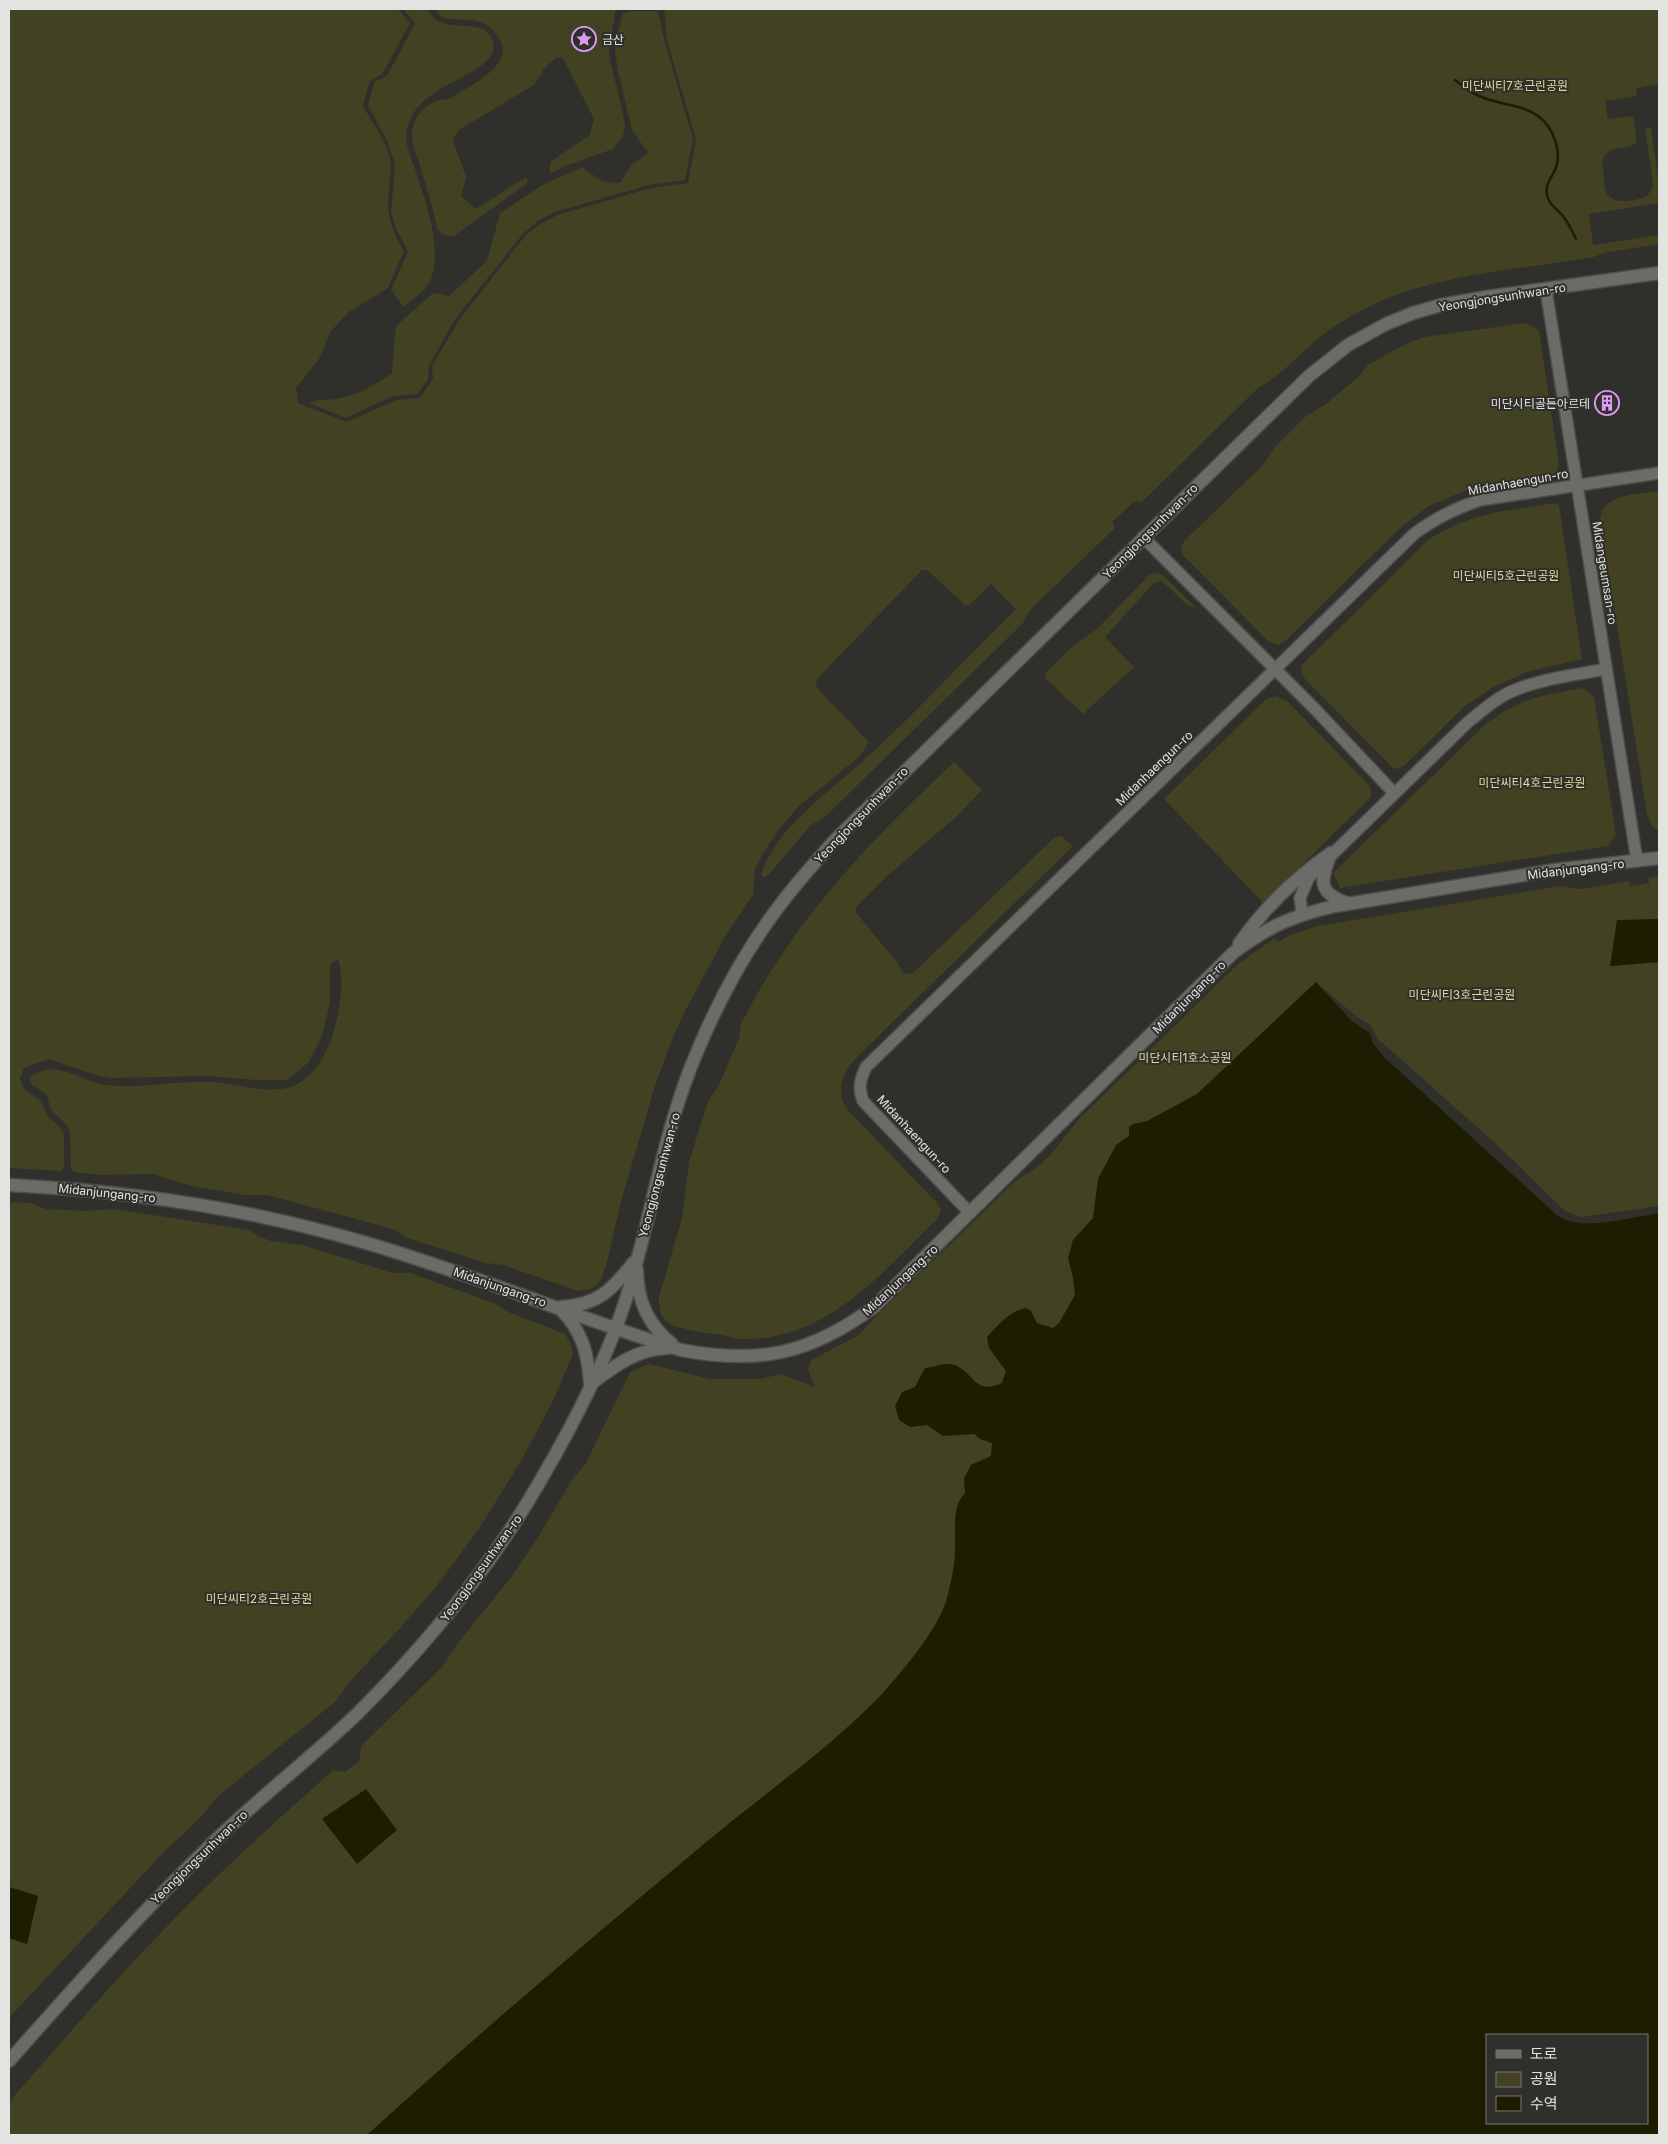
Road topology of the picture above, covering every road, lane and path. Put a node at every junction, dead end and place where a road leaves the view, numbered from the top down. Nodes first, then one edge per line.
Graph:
1 (1659, 273) edge
2 (1546, 290) junction
3 (1659, 473) edge
4 (1578, 486) junction
5 (1143, 537) junction
6 (1606, 669) junction
7 (1276, 670) junction
8 (1394, 793) junction
9 (1331, 854) junction
10 (1659, 858) edge
11 (1637, 861) junction
12 (1349, 904) junction
13 (1302, 913) junction
14 (1233, 953) junction
15 (9, 1185) edge
16 (970, 1213) junction
17 (637, 1258) junction
18 (558, 1308) junction
19 (616, 1328) junction
20 (676, 1348) junction
21 (590, 1384) junction
22 (9, 2061) edge

1 - 2 main road, Yeongjongsunhwan-ro
2 - 4 street, Midangeumsan-ro
2 - 5 main road, Yeongjongsunhwan-ro
3 - 4 street, Midanhaengun-ro
4 - 6 street, Midangeumsan-ro
4 - 7 street, Midanhaengun-ro
5 - 7 street
5 - 17 main road, Yeongjongsunhwan-ro
6 - 8 street
6 - 11 street, Midangeumsan-ro
7 - 8 street
7 - 16 street, Midanhaengun-ro
8 - 9 street
9 - 12 main road
9 - 13 street
9 - 14 main road
10 - 11 main road, Midanjungang-ro
11 - 12 main road, Midanjungang-ro
12 - 13 main road, Midanjungang-ro
13 - 14 main road, Midanjungang-ro
14 - 16 main road, Midanjungang-ro
15 - 18 main road, Midanjungang-ro
16 - 20 main road, Midanjungang-ro
17 - 18 main road
17 - 19 main road, Yeongjongsunhwan-ro
17 - 20 main road
18 - 19 main road, Midanjungang-ro
18 - 21 main road
19 - 20 main road, Midanjungang-ro
19 - 21 main road, Yeongjongsunhwan-ro
20 - 21 main road
21 - 22 main road, Yeongjongsunhwan-ro

